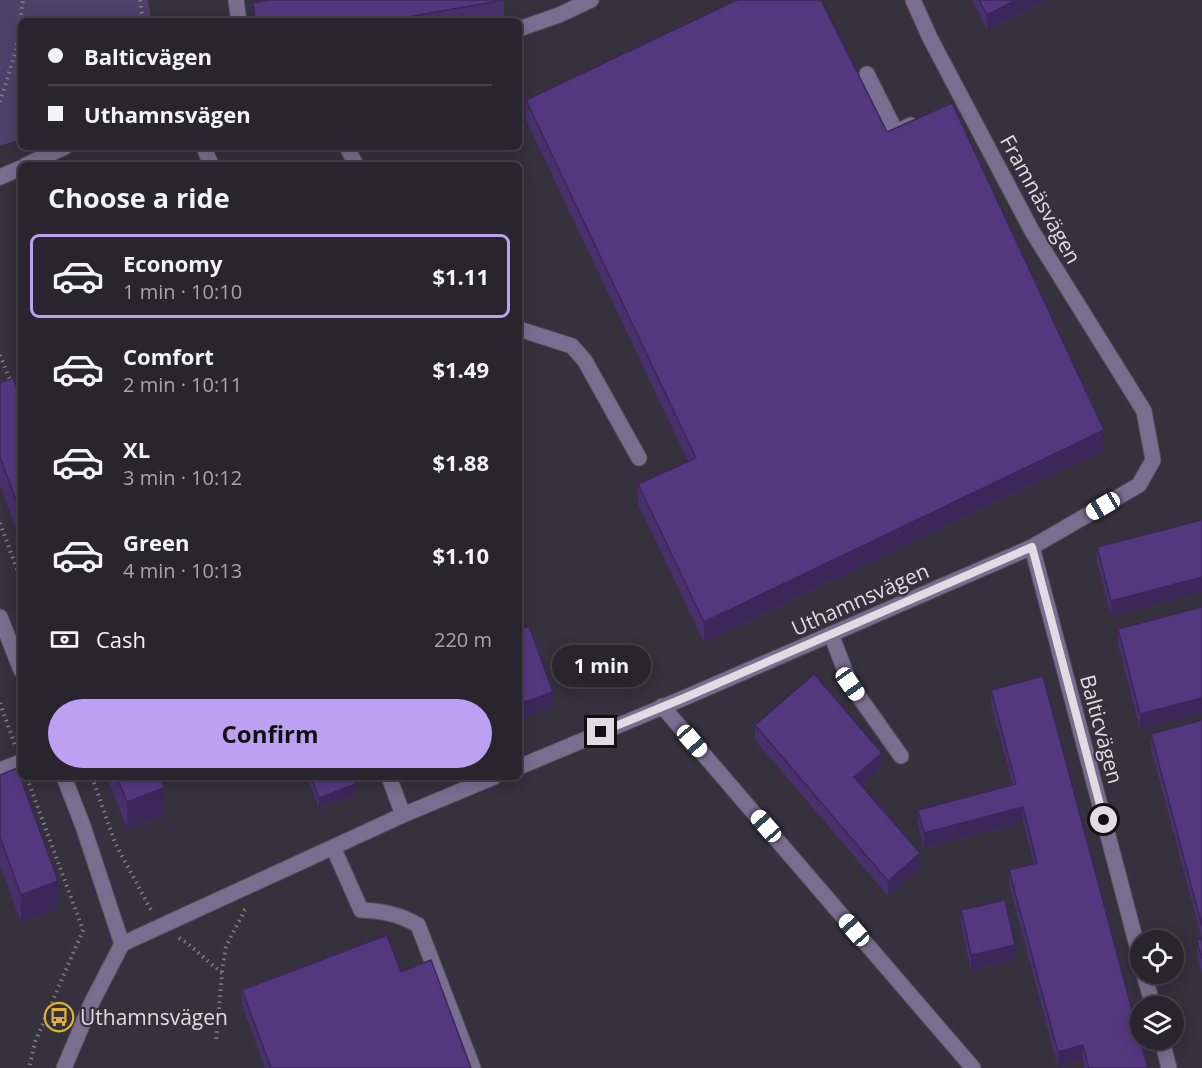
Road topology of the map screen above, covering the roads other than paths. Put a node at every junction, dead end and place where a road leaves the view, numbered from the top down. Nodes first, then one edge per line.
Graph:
1 (236, 0) edge
2 (591, 0) edge
3 (913, 0) edge
4 (239, 18) edge
5 (522, 28) edge
6 (867, 74) dead end
7 (925, 118) edge
8 (58, 150) edge
9 (32, 162) edge
10 (18, 169) edge
11 (0, 177) edge
12 (522, 330) edge
13 (1144, 411) joint
14 (639, 458) dead end
15 (1032, 547) junction
16 (0, 617) edge
17 (831, 634) junction
18 (18, 662) edge
19 (662, 706) junction
20 (901, 756) dead end
21 (18, 763) edge
22 (522, 765) edge
23 (0, 770) edge
24 (18, 778) edge
25 (65, 780) edge
26 (390, 780) edge
27 (487, 780) edge
28 (0, 784) edge
29 (403, 815) junction
30 (333, 847) junction
31 (1133, 930) edge
32 (122, 944) junction
33 (1164, 1050) edge
34 (64, 1068) edge
35 (473, 1068) edge
36 (973, 1068) edge
37 (1169, 1068) edge

1 - 4 street
2 - 5 street
3 - 13 street, Framnäsvägen
6 - 7 street
8 - 9 street
10 - 11 street
12 - 14 street
13 - 15 street, Uthamnsvägen
15 - 17 street, Uthamnsvägen
15 - 31 street, Balticvägen
16 - 18 street
17 - 19 street, Uthamnsvägen
17 - 20 street
19 - 22 street, Uthamnsvägen
19 - 36 street
21 - 23 street
24 - 28 street
25 - 32 street
26 - 29 street
27 - 29 street
29 - 30 street
30 - 32 street
30 - 35 street
32 - 34 street
33 - 37 street

